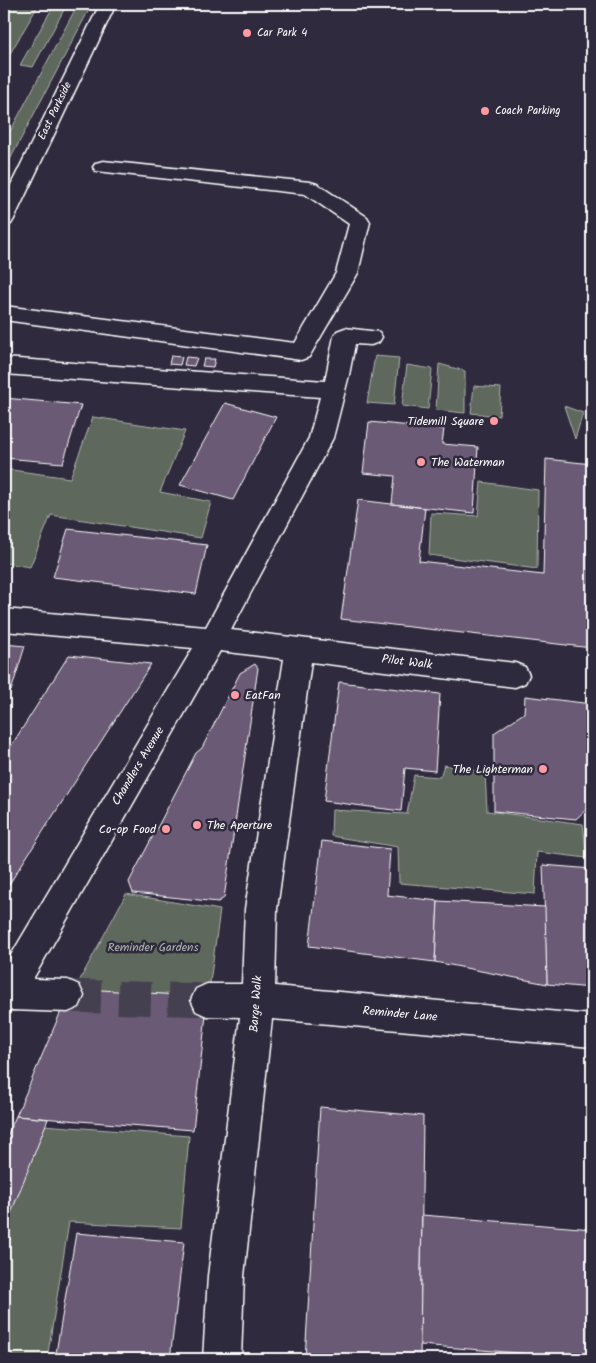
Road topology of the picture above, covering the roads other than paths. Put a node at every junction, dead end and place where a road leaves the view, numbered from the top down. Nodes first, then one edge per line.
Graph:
1 (108, 4) edge
2 (103, 168) dead end
3 (4, 219) edge
4 (4, 313) edge
5 (371, 337) dead end
6 (4, 366) edge
7 (333, 390) junction
8 (4, 620) edge
9 (212, 639) junction
10 (299, 650) junction
11 (515, 675) dead end
12 (4, 995) edge
13 (68, 996) tunnel mouth
14 (207, 1000) tunnel mouth
15 (258, 1001) junction
16 (592, 1031) edge
17 (222, 1359) edge

1 - 3 street, East Parkside
2 - 4 street
5 - 7 street, Chandlers Avenue
6 - 7 street
7 - 9 street, Chandlers Avenue
8 - 9 street
9 - 10 street
9 - 12 street, Chandlers Avenue
10 - 11 street, Pilot Walk
10 - 15 street, Barge Walk
12 - 13 street
14 - 15 street, Reminder Lane
15 - 16 street, Reminder Lane
15 - 17 street, Barge Walk

